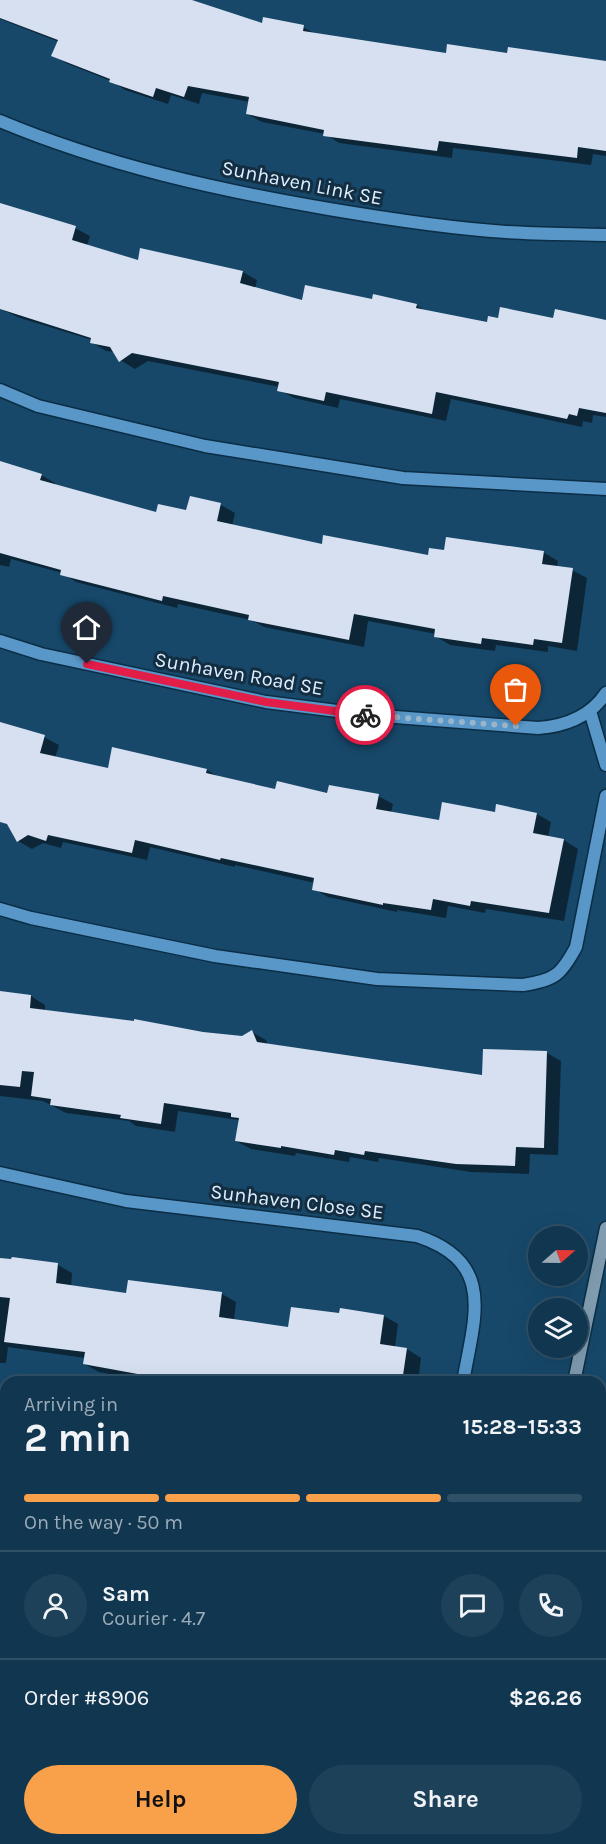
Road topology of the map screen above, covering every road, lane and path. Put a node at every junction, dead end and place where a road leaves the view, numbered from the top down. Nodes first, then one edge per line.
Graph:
1 (0, 121) edge
2 (606, 235) edge
3 (0, 390) edge
4 (606, 489) edge
5 (0, 641) edge
6 (606, 693) edge
7 (590, 711) junction
8 (606, 765) edge
9 (606, 796) edge
10 (0, 909) edge
11 (0, 1173) edge
12 (606, 1228) edge
13 (464, 1376) edge
14 (575, 1376) edge

1 - 2 street, Sunhaven Link SE
3 - 4 street
5 - 7 street, Sunhaven Road SE
6 - 7 street, Sunhaven Road SE
7 - 8 street
9 - 10 street
11 - 13 street, Sunhaven Close SE
12 - 14 main road

